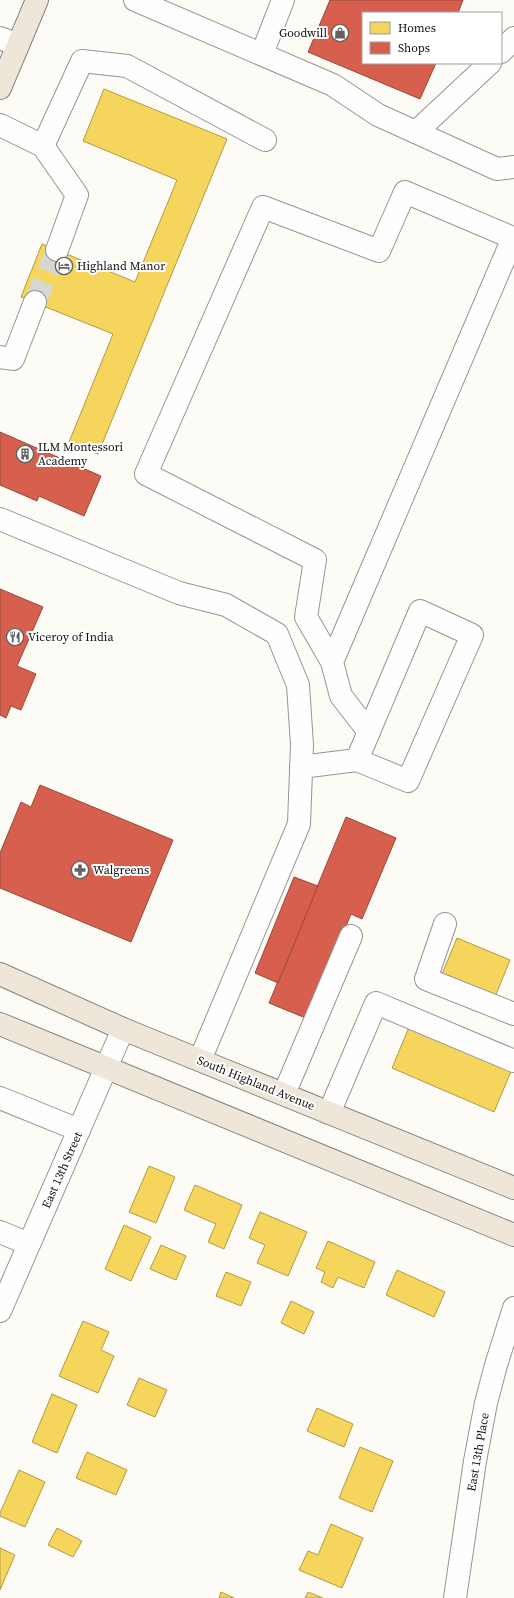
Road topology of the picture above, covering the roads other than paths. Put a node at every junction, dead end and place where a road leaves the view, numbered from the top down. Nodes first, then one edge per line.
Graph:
1 (37, 0) edge
2 (135, 0) edge
3 (283, 0) edge
4 (514, 38) edge
5 (9, 42) edge
6 (502, 51) edge
7 (262, 54) junction
8 (489, 64) edge
9 (0, 88) edge
10 (0, 125) edge
11 (416, 132) junction
12 (265, 140) dead end
13 (43, 146) junction
14 (514, 167) edge
15 (56, 250) tunnel mouth
16 (35, 302) tunnel mouth
17 (0, 357) edge
18 (0, 519) edge
19 (332, 662) junction
20 (368, 732) junction
21 (357, 760) junction
22 (301, 767) junction
23 (445, 924) dead end
24 (351, 936) dead end
25 (0, 974) edge
26 (514, 1014) edge
27 (0, 1024) edge
28 (123, 1029) junction
29 (200, 1060) junction
30 (514, 1061) edge
31 (106, 1068) junction
32 (284, 1094) junction
33 (0, 1098) edge
34 (329, 1113) junction
35 (79, 1130) junction
36 (514, 1188) edge
37 (0, 1232) edge
38 (514, 1236) edge
39 (29, 1244) junction
40 (514, 1308) edge
41 (0, 1311) edge
42 (455, 1598) edge

1 - 5 main road
2 - 7 street
3 - 7 street
4 - 6 street
5 - 9 main road
7 - 11 street
8 - 11 street
10 - 13 street
11 - 14 street
12 - 13 street
13 - 15 street
16 - 17 street
18 - 22 street
19 - 19 street
19 - 20 street
20 - 21 street
20 - 21 street
21 - 22 street
22 - 29 street
23 - 26 street
24 - 32 street
25 - 28 main road, South Highland Avenue
27 - 31 main road
28 - 29 main road, South Highland Avenue
28 - 31 street, East 13th Street
29 - 32 main road, South Highland Avenue
30 - 34 street
31 - 35 street, East 13th Street
31 - 38 main road
32 - 34 main road, South Highland Avenue
33 - 35 street
34 - 36 main road, South Highland Avenue
35 - 39 street, East 13th Street
37 - 39 street
39 - 41 street, East 13th Street
40 - 42 street, East 13th Place

